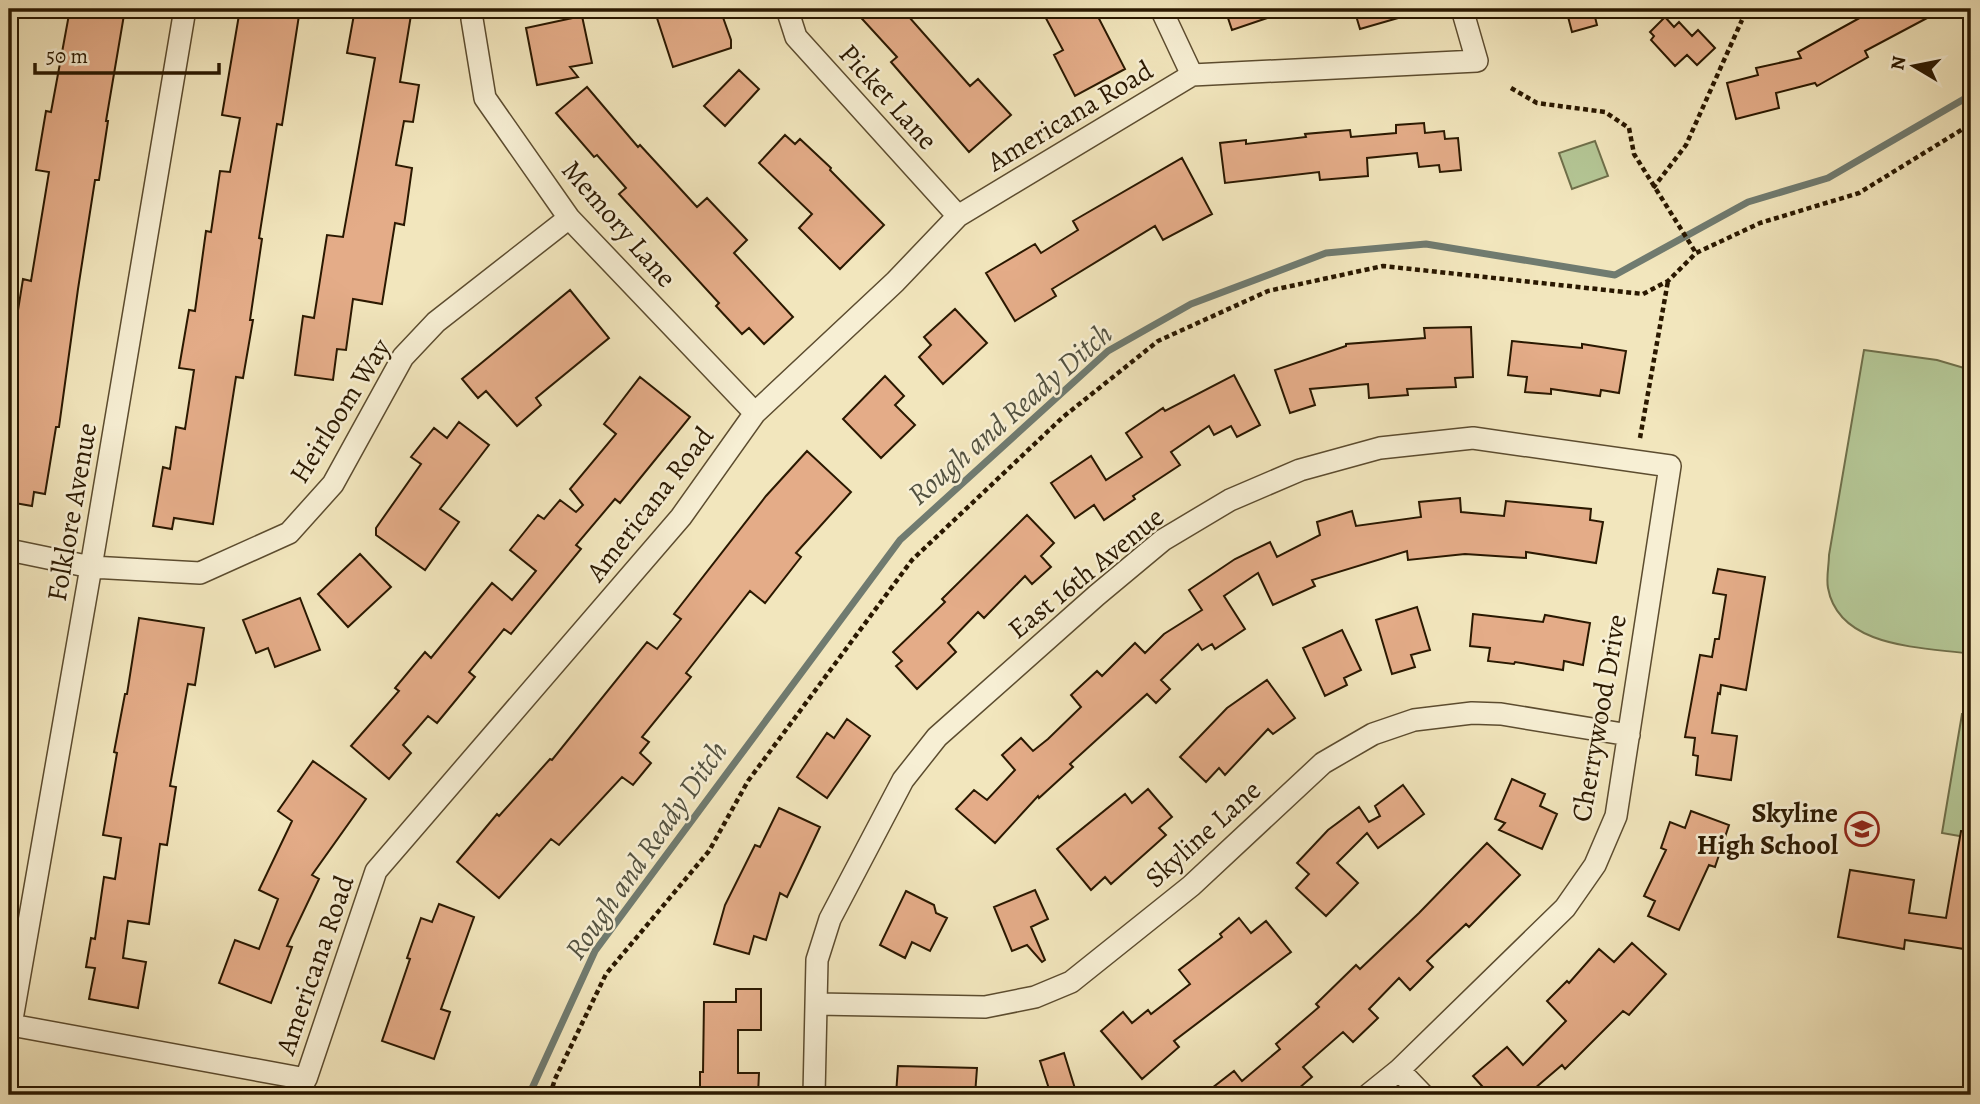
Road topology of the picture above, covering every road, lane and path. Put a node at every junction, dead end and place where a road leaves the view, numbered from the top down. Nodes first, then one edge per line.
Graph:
1 (185, 9) edge
2 (474, 9) edge
3 (787, 9) edge
4 (1161, 9) edge
5 (1462, 9) edge
6 (1742, 20) dead end
7 (1192, 75) junction
8 (1511, 88) dead end
9 (1971, 124) edge
10 (1653, 188) junction
11 (958, 216) junction
12 (569, 218) junction
13 (1696, 253) junction
14 (1668, 281) junction
15 (755, 413) junction
16 (1640, 438) dead end
17 (1670, 466) joint
18 (9, 550) edge
19 (91, 567) junction
20 (1629, 735) junction
21 (817, 1004) junction
22 (11, 1025) joint
23 (1399, 1070) junction
24 (550, 1095) edge
25 (814, 1095) edge
26 (1368, 1095) edge
27 (1423, 1095) edge

1 - 19 street, Folklore Avenue
2 - 12 street, Memory Lane
3 - 11 street, Picket Lane
4 - 7 street
5 - 7 street, Americana Road
6 - 10 path
7 - 11 street, Americana Road
8 - 10 path
9 - 13 path
10 - 13 path
11 - 15 street, Americana Road
12 - 15 street, Memory Lane
12 - 19 street, Heirloom Way
13 - 14 path
14 - 16 path
14 - 24 path
15 - 22 street, Americana Road
17 - 20 street, Cherrywood Drive
17 - 21 street, East 16th Avenue
18 - 19 street, Heirloom Way
19 - 22 street, Folklore Avenue
20 - 21 street, Skyline Lane
20 - 23 street, Cherrywood Drive
21 - 25 street, East 16th Avenue
23 - 26 street, Cherrywood Drive
23 - 27 street

